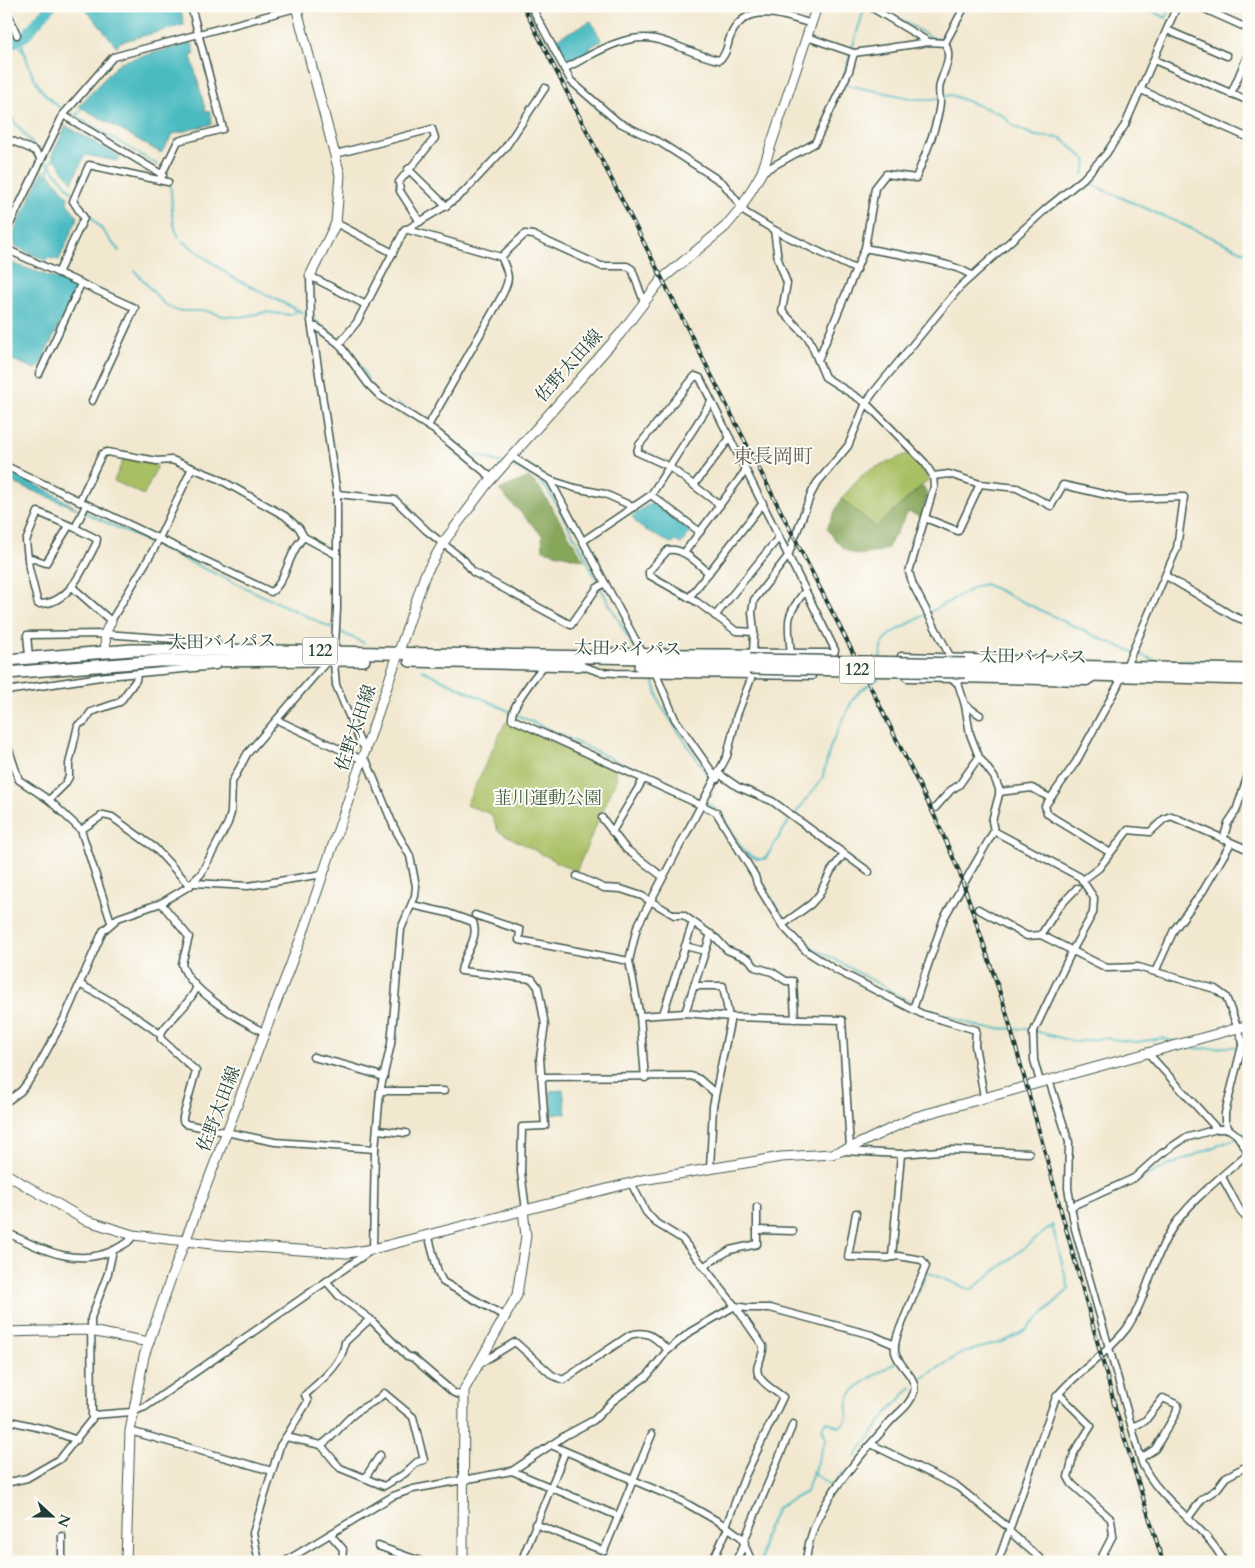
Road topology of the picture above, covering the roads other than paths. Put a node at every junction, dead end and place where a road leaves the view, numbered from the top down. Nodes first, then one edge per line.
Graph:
1 (191, 6) edge
2 (531, 6) edge
3 (818, 6) edge
4 (870, 6) edge
5 (965, 6) edge
6 (1177, 6) edge
7 (1198, 6) edge
8 (296, 7) edge
9 (6, 9) edge
10 (812, 24) junction
11 (1249, 28) edge
12 (1167, 30) junction
13 (198, 34) junction
14 (17, 35) dead end
15 (807, 37) junction
16 (929, 42) junction
17 (945, 43) junction
18 (851, 52) junction
19 (1249, 52) edge
20 (1227, 56) dead end
21 (1154, 60) junction
22 (564, 69) junction
23 (545, 88) dead end
24 (1140, 90) junction
25 (1231, 94) junction
26 (1249, 102) edge
27 (63, 115) junction
28 (6, 138) edge
29 (1249, 138) edge
30 (336, 154) junction
31 (41, 159) junction
32 (408, 169) junction
33 (161, 172) junction
34 (762, 172) junction
35 (446, 206) junction
36 (741, 208) junction
37 (420, 222) junction
38 (336, 223) junction
39 (405, 229) junction
40 (774, 230) junction
41 (6, 232) edge
42 (865, 248) junction
43 (6, 249) edge
44 (393, 253) junction
45 (501, 257) junction
46 (857, 270) junction
47 (58, 273) junction
48 (310, 276) junction
49 (972, 276) junction
50 (81, 284) junction
51 (644, 302) junction
52 (366, 305) junction
53 (312, 327) junction
54 (339, 344) junction
55 (818, 360) junction
56 (39, 374) dead end
57 (92, 401) dead end
58 (711, 402) junction
59 (866, 403) junction
60 (428, 426) junction
61 (730, 438) junction
62 (511, 456) junction
63 (6, 466) edge
64 (668, 466) junction
65 (192, 468) junction
66 (746, 470) junction
67 (933, 476) junction
68 (492, 478) junction
69 (550, 480) junction
70 (694, 484) junction
71 (980, 484) junction
72 (337, 494) junction
73 (651, 495) junction
74 (79, 502) junction
75 (763, 504) junction
76 (720, 505) junction
77 (85, 506) junction
78 (634, 507) junction
79 (925, 518) junction
80 (72, 527) junction
81 (700, 532) junction
82 (304, 537) junction
83 (779, 537) junction
84 (159, 539) junction
85 (583, 541) junction
86 (443, 543) junction
87 (684, 553) junction
88 (337, 555) junction
89 (788, 556) junction
90 (28, 557) junction
91 (709, 572) junction
92 (1166, 576) junction
93 (606, 583) junction
94 (72, 586) junction
95 (805, 590) junction
96 (690, 598) junction
97 (716, 616) junction
98 (111, 621) junction
99 (1249, 622) edge
100 (754, 632) junction
101 (105, 634) junction
102 (642, 652) junction
103 (218, 654) junction
104 (791, 654) junction
105 (29, 656) junction
106 (901, 656) dead end
107 (398, 657) junction
108 (333, 658) junction
109 (951, 658) junction
110 (6, 660) edge
111 (549, 661) junction
112 (580, 661) junction
113 (106, 663) junction
114 (751, 665) junction
115 (6, 666) edge
116 (1249, 670) edge
117 (1101, 672) junction
118 (1124, 672) junction
119 (6, 673) edge
120 (138, 674) junction
121 (656, 674) junction
122 (959, 675) junction
123 (812, 676) dead end
124 (907, 678) dead end
125 (1249, 679) edge
126 (6, 691) edge
127 (965, 705) junction
128 (980, 715) dead end
129 (277, 720) junction
130 (6, 741) edge
131 (365, 754) junction
132 (979, 757) junction
133 (1249, 772) edge
134 (718, 776) junction
135 (643, 780) junction
136 (999, 792) junction
137 (1050, 798) junction
138 (49, 800) junction
139 (702, 806) junction
140 (935, 808) dead end
141 (602, 818) dead end
142 (81, 830) junction
143 (994, 831) junction
144 (612, 832) junction
145 (1223, 840) junction
146 (1231, 843) junction
147 (1249, 850) edge
148 (1109, 852) junction
149 (844, 854) junction
150 (868, 872) dead end
151 (323, 874) junction
152 (577, 876) dead end
153 (663, 877) junction
154 (1083, 880) junction
155 (192, 884) junction
156 (1076, 888) dead end
157 (649, 901) junction
158 (161, 903) junction
159 (412, 905) junction
160 (978, 909) dead end
161 (475, 915) dead end
162 (111, 922) junction
163 (693, 922) junction
164 (785, 923) junction
165 (711, 934) junction
166 (1041, 935) junction
167 (685, 946) junction
168 (706, 951) junction
169 (1072, 951) junction
170 (629, 962) junction
171 (1155, 972) junction
172 (79, 984) junction
173 (694, 986) junction
174 (196, 987) junction
175 (914, 1006) junction
176 (685, 1013) junction
177 (662, 1014) junction
178 (640, 1016) junction
179 (730, 1017) junction
180 (795, 1020) junction
181 (1249, 1025) edge
182 (1238, 1028) junction
183 (266, 1033) junction
184 (160, 1034) junction
185 (1244, 1045) edge
186 (1147, 1052) junction
187 (314, 1057) dead end
188 (384, 1077) junction
189 (541, 1077) junction
190 (645, 1078) junction
191 (1045, 1081) junction
192 (380, 1091) junction
193 (444, 1092) dead end
194 (716, 1093) junction
195 (984, 1097) junction
196 (6, 1102) edge
197 (1217, 1129) junction
198 (1229, 1129) junction
199 (377, 1130) junction
200 (406, 1133) dead end
201 (227, 1134) junction
202 (375, 1149) junction
203 (847, 1150) junction
204 (1248, 1152) edge
205 (1029, 1153) dead end
206 (901, 1154) junction
207 (710, 1169) junction
208 (6, 1174) edge
209 (1222, 1177) junction
210 (631, 1183) junction
211 (757, 1207) dead end
212 (1070, 1207) junction
213 (524, 1210) junction
214 (856, 1213) dead end
215 (1249, 1221) edge
216 (757, 1230) junction
217 (793, 1231) dead end
218 (6, 1232) edge
219 (428, 1234) junction
220 (133, 1235) junction
221 (185, 1241) junction
222 (373, 1249) junction
223 (113, 1250) junction
224 (892, 1257) junction
225 (704, 1266) junction
226 (327, 1282) junction
227 (735, 1306) junction
228 (506, 1317) junction
229 (370, 1319) junction
230 (91, 1330) junction
231 (6, 1332) edge
232 (148, 1342) junction
233 (895, 1345) junction
234 (668, 1350) junction
235 (1109, 1351) junction
236 (476, 1366) junction
237 (1059, 1394) junction
238 (463, 1396) junction
239 (132, 1412) junction
240 (93, 1416) junction
241 (6, 1420) edge
242 (793, 1424) dead end
243 (1132, 1427) junction
244 (130, 1431) junction
245 (652, 1434) dead end
246 (286, 1437) junction
247 (77, 1440) junction
248 (870, 1444) junction
249 (321, 1445) junction
250 (552, 1445) junction
251 (565, 1452) junction
252 (380, 1455) dead end
253 (1141, 1458) junction
254 (1249, 1465) edge
255 (272, 1471) junction
256 (512, 1472) junction
257 (366, 1478) junction
258 (463, 1480) junction
259 (633, 1480) junction
260 (6, 1483) edge
261 (387, 1484) junction
262 (550, 1488) junction
263 (392, 1496) junction
264 (618, 1516) junction
265 (1188, 1518) junction
266 (535, 1524) junction
267 (727, 1527) junction
268 (1009, 1530) junction
269 (330, 1534) junction
270 (62, 1536) dead end
271 (744, 1542) junction
272 (378, 1546) dead end
273 (409, 1559) edge
274 (62, 1562) edge
275 (126, 1562) edge
276 (259, 1562) edge
277 (284, 1562) edge
278 (342, 1562) edge
279 (423, 1562) edge
280 (463, 1562) edge
281 (521, 1562) edge
282 (712, 1562) edge
283 (735, 1562) edge
284 (752, 1562) edge
285 (806, 1562) edge
286 (998, 1562) edge
287 (1044, 1562) edge
288 (1099, 1562) edge
289 (1224, 1562) edge

1 - 13 street
2 - 22 street
3 - 10 street, 佐野太田線
4 - 16 street
5 - 17 street
6 - 12 street
7 - 11 street
8 - 13 street
8 - 30 street
9 - 14 street
10 - 15 street, 佐野太田線
10 - 22 street
12 - 20 street
12 - 21 street
13 - 27 street
13 - 33 street
15 - 18 street
15 - 34 street, 佐野太田線
16 - 17 street
16 - 18 street
17 - 42 street
18 - 34 street
19 - 25 street
21 - 24 street
21 - 25 street
22 - 36 street
23 - 35 street
24 - 29 street
24 - 49 street
25 - 26 street
27 - 31 street
27 - 33 street
28 - 31 street
30 - 32 street
30 - 38 street
31 - 41 street
32 - 35 street
32 - 37 street
33 - 47 street
34 - 36 street, 佐野太田線
35 - 37 street
36 - 40 street
36 - 51 street, 佐野太田線
37 - 39 street
38 - 44 street
38 - 48 street
39 - 44 street
39 - 45 street
40 - 46 street
40 - 55 street
42 - 46 street
42 - 49 street
43 - 47 street
44 - 52 street
45 - 51 street
45 - 60 street
46 - 55 street
47 - 50 street
48 - 52 street
48 - 53 street
49 - 59 street
50 - 56 street
50 - 57 street
51 - 62 street, 佐野太田線
52 - 54 street
53 - 54 street
53 - 72 street
54 - 60 street
55 - 59 street
58 - 61 street
58 - 64 street
58 - 64 street
59 - 67 street
59 - 89 street
60 - 68 street
61 - 66 street
61 - 70 street
62 - 68 street, 佐野太田線
62 - 69 street
63 - 74 street
64 - 70 street
64 - 73 street
65 - 74 street
65 - 82 street
65 - 84 street
66 - 75 street
66 - 76 street
67 - 71 street
67 - 79 street
68 - 86 street, 佐野太田線
69 - 78 street
69 - 85 street
70 - 76 street
71 - 79 street
71 - 92 street
72 - 86 street
72 - 88 street
73 - 78 street
73 - 81 street
74 - 77 street
75 - 83 street
75 - 91 street
76 - 81 street
77 - 80 street
77 - 84 street
78 - 85 street
79 - 109 street
80 - 90 street
80 - 90 street
80 - 94 street
81 - 87 street
82 - 84 street
82 - 88 street
83 - 89 street
83 - 97 street
84 - 98 street
85 - 93 street
86 - 93 street
86 - 107 street, 佐野太田線
87 - 91 street
87 - 96 street
88 - 108 street
89 - 95 street
89 - 100 street
90 - 94 street
91 - 96 street
92 - 99 street
92 - 118 street
93 - 102 street
94 - 98 street
95 - 104 street
95 - 104 street
96 - 97 street
97 - 100 street
98 - 101 street
100 - 114 street
101 - 103 street
101 - 105 street
101 - 113 street
102 - 112 street
102 - 114 street
103 - 108 highway, 太田バイパス / 122
103 - 113 highway, 太田バイパス / 122
103 - 113 highway, 太田バイパス / 122
103 - 120 street
104 - 114 street
105 - 110 highway, 太田バイパス / 122
105 - 113 highway, 太田バイパス / 122
106 - 109 street
107 - 108 highway, 太田バイパス / 122
107 - 111 highway, 太田バイパス / 122
107 - 111 highway, 太田バイパス / 122
107 - 131 street, 佐野太田線
108 - 129 street
108 - 131 street
109 - 117 street
109 - 122 street
111 - 112 highway, 太田バイパス / 122
111 - 135 street
112 - 114 highway, 太田バイパス / 122
112 - 121 street
113 - 115 highway
113 - 119 highway, 太田バイパス / 122
113 - 120 street
113 - 126 street
114 - 121 street
114 - 122 highway, 太田バイパス / 122, bridge
114 - 123 street
114 - 134 street
116 - 118 highway, 太田バイパス / 122
117 - 118 highway, 太田バイパス / 122
117 - 122 highway, 太田バイパス / 122
118 - 125 highway, 太田バイパス / 122
118 - 137 street
120 - 138 street
121 - 134 street
122 - 124 street
122 - 127 street
127 - 128 street
127 - 132 street
129 - 131 street
129 - 155 street
130 - 138 street
131 - 151 street, 佐野太田線
131 - 159 street
132 - 136 street
132 - 140 street
133 - 145 street
134 - 139 street
134 - 149 street
135 - 139 street
135 - 144 street
136 - 137 street
136 - 143 street
137 - 148 street
138 - 142 street
139 - 153 street
139 - 164 street
141 - 144 street
142 - 155 street
142 - 162 street
143 - 154 street
143 - 175 street
144 - 153 street
145 - 146 street
145 - 148 street
146 - 147 street
146 - 171 street
148 - 154 street
149 - 150 street
149 - 164 street
151 - 155 street
151 - 183 street, 佐野太田線
152 - 157 street
153 - 157 street
154 - 169 street
155 - 158 street
156 - 166 street
157 - 163 street
157 - 170 street
158 - 162 street
158 - 174 street
159 - 188 street
159 - 189 street
160 - 166 street
161 - 170 street
162 - 172 street
163 - 165 street
163 - 167 street
164 - 175 street
165 - 168 street
165 - 180 street
166 - 169 street
167 - 168 street
167 - 177 street
168 - 173 street
169 - 171 street
169 - 191 street
170 - 178 street
171 - 182 street
172 - 184 street
172 - 196 street
173 - 176 street
173 - 179 street
174 - 183 street
174 - 184 street
175 - 195 street
176 - 177 street
176 - 179 street
177 - 178 street
178 - 190 street
179 - 180 street
179 - 194 street
180 - 203 street
181 - 182 street
182 - 185 street
182 - 186 street
183 - 201 street, 佐野太田線
184 - 201 street
185 - 198 street
186 - 191 street
186 - 197 street
187 - 188 street
188 - 192 street
189 - 190 street
189 - 213 street
190 - 194 street
191 - 195 street
191 - 212 street
192 - 193 street
192 - 199 street
194 - 207 street
195 - 203 street
197 - 198 street
197 - 212 street
198 - 204 street
199 - 200 street
199 - 202 street
201 - 202 street
201 - 221 street, 佐野太田線
202 - 222 street
203 - 206 street
203 - 207 street
204 - 209 street
205 - 206 street
206 - 224 street
207 - 210 street
208 - 220 street
209 - 215 street
209 - 235 street
210 - 213 street
210 - 225 street
211 - 216 street
212 - 235 street
213 - 219 street
213 - 228 street
214 - 224 street
216 - 217 street
216 - 225 street
218 - 223 street
219 - 222 street
219 - 228 street
220 - 221 street
220 - 223 street
221 - 222 street
221 - 232 street, 佐野太田線
222 - 226 street
223 - 230 street
224 - 233 street
225 - 227 street
226 - 229 street
226 - 239 street
227 - 233 street
227 - 234 street
227 - 267 street
228 - 236 street
229 - 238 street
229 - 246 street
230 - 231 street
230 - 232 street
230 - 240 street
232 - 239 street, 佐野太田線
233 - 248 street
234 - 236 street
234 - 250 street
235 - 237 street
235 - 243 street
236 - 238 street
237 - 268 street
237 - 288 street
238 - 258 street
239 - 240 street
239 - 244 street, 佐野太田線
240 - 247 street
241 - 247 street
242 - 271 street
243 - 253 street
243 - 253 street
244 - 255 street
244 - 275 street, 佐野太田線
245 - 259 street
246 - 249 street
246 - 255 street
247 - 260 street
248 - 268 street
248 - 285 street
249 - 257 street
249 - 261 street
250 - 251 street
250 - 256 street
251 - 259 street
251 - 262 street
252 - 257 street
253 - 265 street
254 - 265 street
255 - 276 street
256 - 258 street
256 - 262 street
257 - 261 street
258 - 263 street
258 - 280 street
259 - 264 street
259 - 267 street
261 - 263 street
262 - 264 street
262 - 266 street
263 - 269 street
264 - 266 street
265 - 289 street
266 - 281 street
267 - 271 street
267 - 282 street
268 - 286 street
268 - 287 street
269 - 277 street
269 - 278 street
270 - 274 street
271 - 283 street
271 - 284 street
272 - 273 street
273 - 279 street

